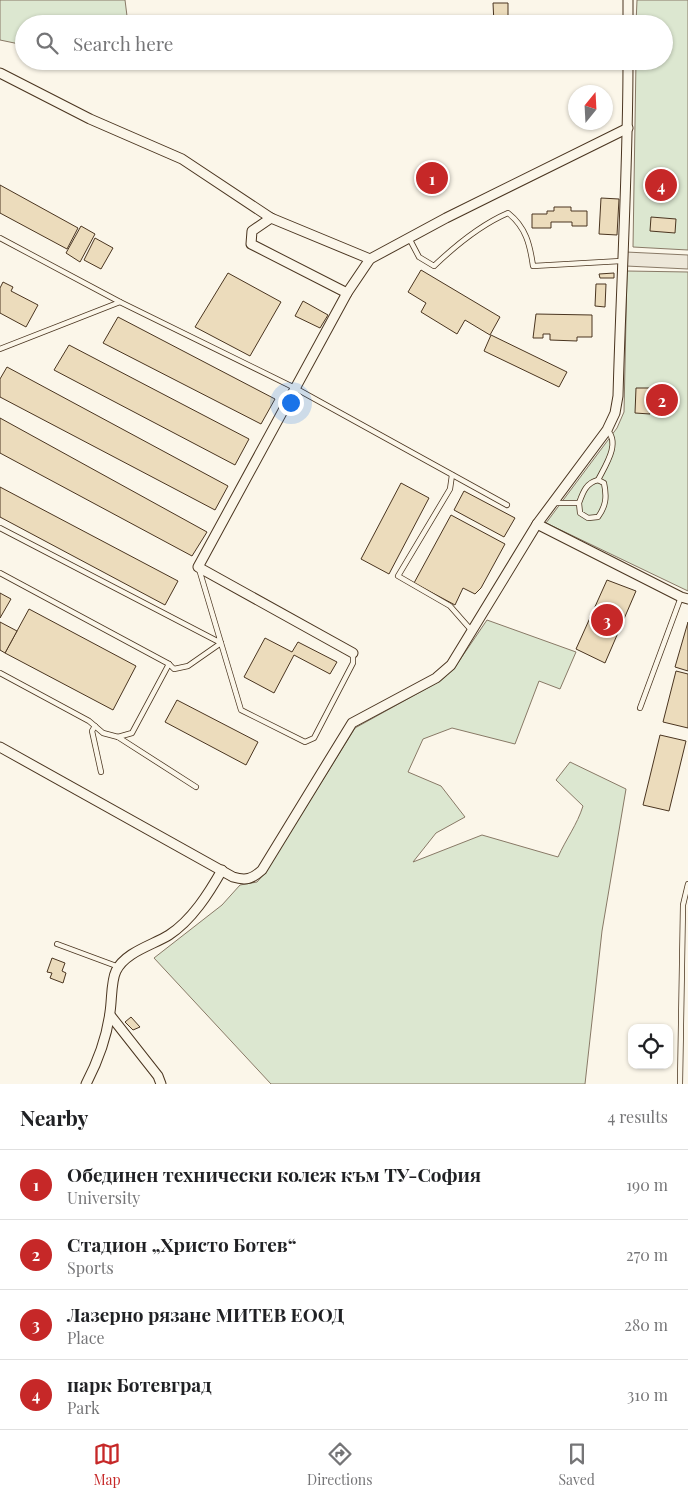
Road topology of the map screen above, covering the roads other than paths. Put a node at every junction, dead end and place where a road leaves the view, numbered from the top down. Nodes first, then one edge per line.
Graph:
1 (628, 0) edge
2 (628, 15) edge
3 (628, 70) edge
4 (0, 73) edge
5 (628, 128) junction
6 (271, 218) junction
7 (0, 238) edge
8 (409, 238) junction
9 (370, 259) junction
10 (621, 261) junction
11 (347, 293) junction
12 (120, 302) junction
13 (0, 349) edge
14 (295, 388) junction
15 (607, 430) junction
16 (452, 475) junction
17 (598, 480) junction
18 (553, 503) junction
19 (579, 504) junction
20 (507, 505) dead end
21 (537, 524) junction
22 (0, 528) edge
23 (198, 567) junction
24 (0, 573) edge
25 (684, 598) edge
26 (472, 632) junction
27 (221, 643) junction
28 (353, 653) joint
29 (169, 664) junction
30 (0, 673) edge
31 (640, 708) dead end
32 (95, 726) junction
33 (118, 737) junction
34 (0, 746) edge
35 (101, 772) dead end
36 (196, 787) dead end
37 (222, 870) junction
38 (688, 884) edge
39 (57, 944) dead end
40 (119, 967) junction
41 (110, 1014) junction
42 (86, 1084) edge
43 (161, 1084) edge
44 (680, 1084) edge

1 - 2 street
3 - 5 street
4 - 6 street
5 - 8 street
5 - 10 street
6 - 9 street
6 - 11 street
7 - 12 lane
8 - 9 street
8 - 10 lane
9 - 11 street
10 - 15 street
11 - 14 street
12 - 13 lane
12 - 14 lane
14 - 16 lane
14 - 23 street
15 - 17 lane
15 - 18 street
16 - 20 lane
16 - 26 lane
17 - 19 lane
17 - 19 lane
18 - 19 lane
18 - 21 street
21 - 25 street
21 - 26 street
22 - 27 lane
23 - 27 lane
23 - 28 street
24 - 29 lane
25 - 31 lane
26 - 37 street
27 - 28 lane
27 - 29 lane
29 - 33 lane
30 - 32 lane
32 - 33 lane
32 - 35 lane
33 - 36 lane
34 - 37 street
37 - 40 street
38 - 44 lane
39 - 40 lane
40 - 41 street
41 - 42 street
41 - 43 street

